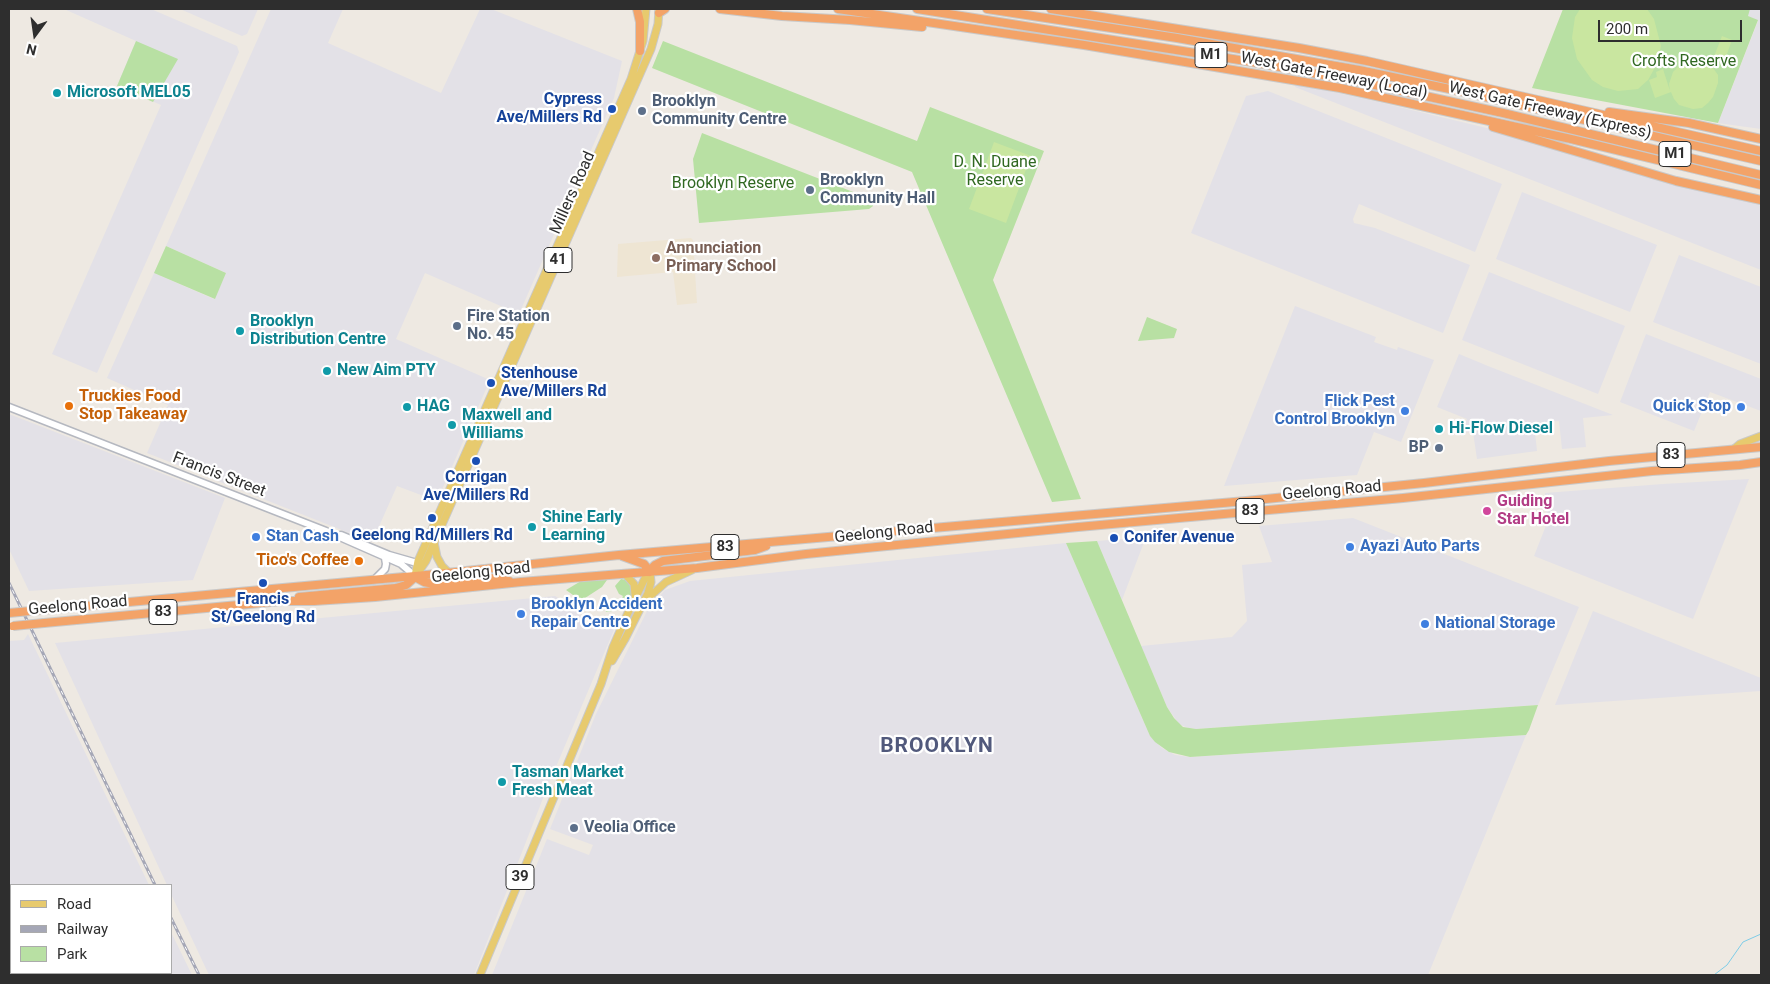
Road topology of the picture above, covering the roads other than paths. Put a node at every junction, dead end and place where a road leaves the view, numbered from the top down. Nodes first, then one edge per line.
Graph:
1 (637, 9) edge
2 (646, 9) edge
3 (720, 9) edge
4 (838, 9) edge
5 (917, 9) edge
6 (987, 9) edge
7 (1051, 9) edge
8 (1074, 9) edge
9 (661, 10) edge
10 (1110, 18) junction
11 (974, 29) junction
12 (640, 51) junction
13 (1371, 95) junction
14 (1582, 110) junction
15 (1761, 140) edge
16 (1761, 152) edge
17 (1761, 161) edge
18 (1761, 175) edge
19 (1761, 185) edge
20 (1761, 200) edge
21 (9, 407) edge
22 (1761, 436) edge
23 (1761, 447) edge
24 (1734, 449) junction
25 (1761, 462) edge
26 (1404, 485) junction
27 (1406, 498) junction
28 (831, 538) junction
29 (431, 540) junction
30 (773, 543) junction
31 (375, 551) junction
32 (834, 551) junction
33 (620, 555) junction
34 (385, 558) junction
35 (417, 563) junction
36 (697, 568) junction
37 (649, 571) junction
38 (449, 573) junction
39 (624, 574) junction
40 (415, 577) junction
41 (374, 580) junction
42 (521, 582) junction
43 (635, 598) junction
44 (282, 601) junction
45 (643, 604) junction
46 (9, 613) edge
47 (627, 614) junction
48 (636, 618) junction
49 (11, 626) edge
50 (605, 672) junction
51 (480, 975) edge

1 - 12 highway
2 - 12 main road, Millers Road / 41
3 - 11 highway
4 - 11 highway, West Gate Freeway (Local) / M1
5 - 18 highway, West Gate Freeway (Express) / M1
6 - 17 highway, West Gate Freeway (Express) / M1
7 - 10 highway, West Gate Freeway (Local) / M1
8 - 10 highway
9 - 29 main road, Millers Road / 41
10 - 14 highway, West Gate Freeway (Local) / M1
11 - 13 highway, West Gate Freeway (Local) / M1
12 - 29 main road, Millers Road / 41
13 - 19 highway, West Gate Freeway (Local) / M1
13 - 20 highway
14 - 15 highway
14 - 16 highway, West Gate Freeway (Local) / M1
21 - 31 main road, Francis Street
22 - 24 main road
23 - 24 highway, Geelong Road / 83
24 - 26 highway, Geelong Road / 83
25 - 27 highway, Geelong Road / 83
26 - 27 highway
26 - 28 highway, Geelong Road / 83
27 - 32 highway, Geelong Road / 83
28 - 30 highway, Geelong Road / 83
28 - 32 highway
29 - 35 main road, Millers Road / 41
29 - 38 main road
29 - 40 main road, Millers Road
30 - 33 highway, Geelong Road / 83
30 - 37 highway
31 - 34 main road
31 - 35 main road
32 - 36 highway, Geelong Road / 83
33 - 37 highway
33 - 38 highway, Geelong Road
34 - 40 main road
34 - 41 main road
35 - 40 main road, Millers Road / 41
36 - 37 highway, Geelong Road / 83
36 - 45 main road, 39
37 - 39 highway, Geelong Road / 83
37 - 43 main road, 39
37 - 45 main road, 39
38 - 40 highway, Geelong Road / 83
39 - 42 highway, Geelong Road
39 - 43 main road
40 - 41 highway, Geelong Road / 83
40 - 42 highway
40 - 44 highway
41 - 46 highway, Geelong Road / 83, bridge
42 - 44 highway, Geelong Road / 83
43 - 47 main road, 39
44 - 49 highway, Geelong Road / 83, bridge
45 - 48 main road, 39
47 - 48 main road
47 - 50 main road, 39
48 - 50 main road, 39
50 - 51 main road, 39

